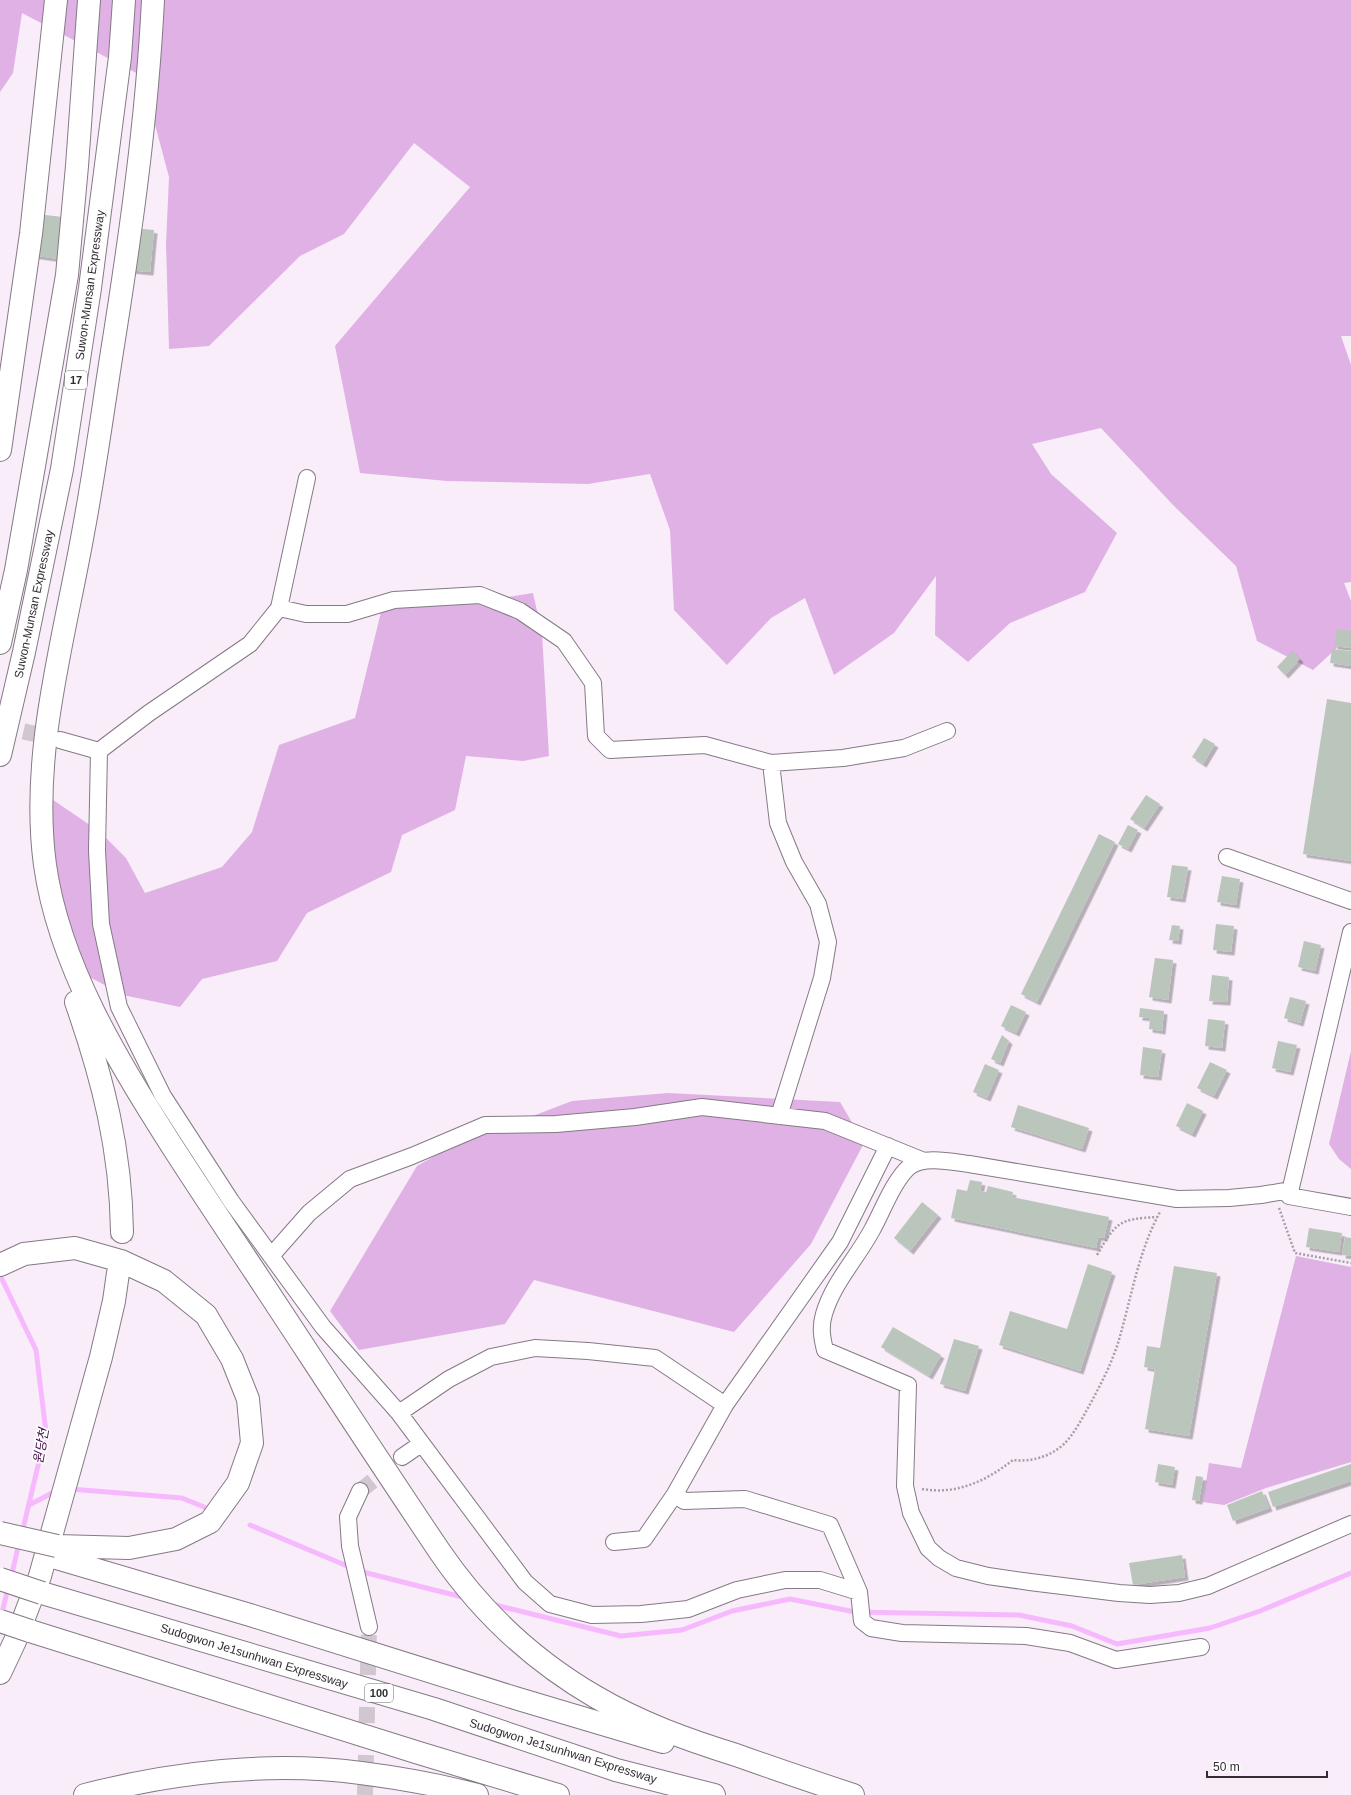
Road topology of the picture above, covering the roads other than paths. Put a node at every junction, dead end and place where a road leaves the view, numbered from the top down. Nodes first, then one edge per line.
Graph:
1 (56, 0) edge
2 (89, 0) edge
3 (124, 0) edge
4 (153, 0) edge
5 (0, 450) edge
6 (307, 478) dead end
7 (279, 608) junction
8 (0, 643) edge
9 (947, 730) dead end
10 (60, 740) tunnel mouth
11 (99, 751) junction
12 (0, 755) edge
13 (771, 763) junction
14 (1227, 856) dead end
15 (45, 866) junction
16 (1351, 901) edge
17 (1351, 932) edge
18 (779, 1116) junction
19 (888, 1146) junction
20 (924, 1161) junction
21 (1291, 1190) junction
22 (1351, 1207) edge
23 (122, 1232) tunnel mouth
24 (271, 1256) junction
25 (0, 1265) edge
26 (118, 1273) tunnel mouth
27 (725, 1405) junction
28 (399, 1413) junction
29 (421, 1444) junction
30 (402, 1457) tunnel mouth
31 (360, 1491) tunnel mouth
32 (675, 1494) junction
33 (1351, 1524) edge
34 (0, 1534) edge
35 (614, 1542) dead end
36 (55, 1552) junction
37 (0, 1580) edge
38 (860, 1596) junction
39 (0, 1621) edge
40 (370, 1627) tunnel mouth
41 (1201, 1647) dead end
42 (0, 1674) edge
43 (85, 1795) edge
44 (477, 1795) edge
45 (558, 1795) edge
46 (714, 1795) edge
47 (847, 1795) edge
48 (853, 1795) edge

1 - 5 highway
2 - 8 highway, Suwon-Munsan Expressway / 17
3 - 12 highway, Suwon-Munsan Expressway / 17
4 - 15 highway
6 - 7 street
7 - 11 street
7 - 13 street
9 - 13 street
10 - 11 street
11 - 24 street
13 - 18 street
14 - 16 street
15 - 23 highway
15 - 48 highway
17 - 21 street
18 - 19 street
18 - 24 street
19 - 20 street
19 - 27 street
20 - 21 street
20 - 33 street
21 - 22 street
24 - 28 street
25 - 36 highway
26 - 42 highway
27 - 28 street
27 - 32 street
28 - 29 street
29 - 30 street
29 - 38 street
31 - 40 street
32 - 35 street
32 - 38 street
34 - 36 highway
36 - 47 highway
37 - 46 highway, Sudogwon Je1sunhwan Expressway / 100, bridge
38 - 41 street
39 - 45 highway, bridge
43 - 44 highway

